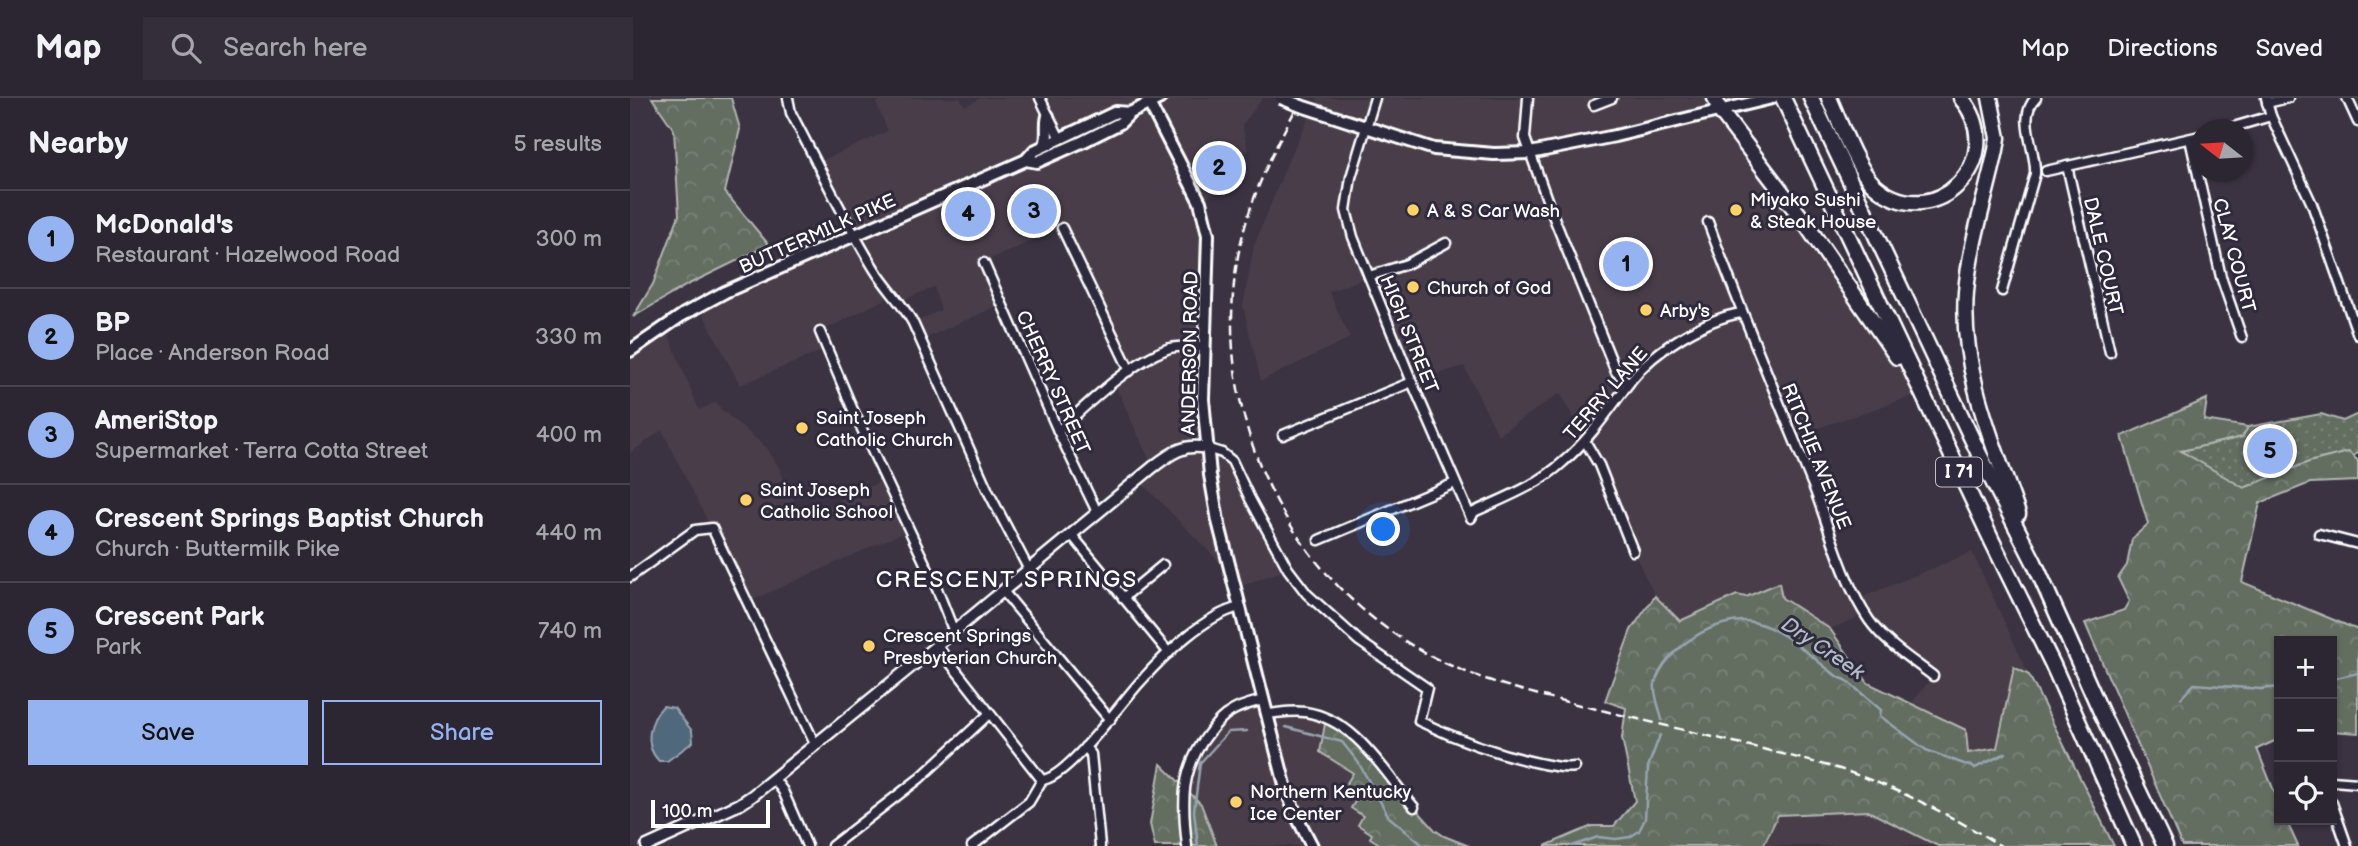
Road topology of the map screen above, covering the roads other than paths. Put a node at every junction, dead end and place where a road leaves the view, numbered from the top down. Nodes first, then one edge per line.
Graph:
1 (788, 98) edge
2 (1040, 98) edge
3 (1281, 98) edge
4 (1375, 98) edge
5 (1528, 98) edge
6 (1612, 98) edge
7 (1783, 98) edge
8 (1811, 98) edge
9 (1829, 98) edge
10 (1961, 98) edge
11 (1990, 98) edge
12 (2036, 98) edge
13 (2288, 98) edge
14 (2347, 98) edge
15 (1768, 99) edge
16 (1151, 100) edge
17 (2267, 100) edge
18 (1594, 105) dead end
19 (1717, 105) edge
20 (1130, 113) junction
21 (1048, 116) junction
22 (2271, 116) junction
23 (2253, 121) edge
24 (2358, 122) edge
25 (1366, 128) junction
26 (1060, 139) junction
27 (2190, 139) edge
28 (1045, 145) junction
29 (1530, 153) junction
30 (1026, 160) junction
31 (2067, 166) junction
32 (2046, 171) dead end
33 (2200, 182) edge
34 (1708, 222) dead end
35 (1062, 228) dead end
36 (855, 235) junction
37 (1446, 243) dead end
38 (984, 262) dead end
39 (1369, 275) junction
40 (2002, 291) dead end
41 (1741, 313) junction
42 (820, 332) dead end
43 (2358, 335) edge
44 (2242, 338) dead end
45 (1205, 347) junction
46 (630, 351) edge
47 (2110, 352) dead end
48 (1130, 371) junction
49 (1412, 382) junction
50 (1629, 383) junction
51 (1922, 393) junction
52 (1058, 431) junction
53 (1283, 435) dead end
54 (1585, 441) junction
55 (1206, 449) junction
56 (1455, 483) junction
57 (1496, 502) joint
58 (1097, 512) junction
59 (1071, 534) junction
60 (2319, 534) dead end
61 (1319, 540) dead end
62 (2358, 544) edge
63 (1633, 551) dead end
64 (2034, 562) junction
65 (1163, 565) dead end
66 (1029, 570) junction
67 (630, 578) edge
68 (1003, 591) junction
69 (1123, 598) junction
70 (1240, 607) junction
71 (954, 632) junction
72 (937, 646) junction
73 (1169, 653) junction
74 (1933, 676) dead end
75 (1263, 700) junction
76 (989, 714) junction
77 (1267, 714) junction
78 (1110, 720) junction
79 (815, 744) junction
80 (1085, 747) junction
81 (1575, 767) dead end
82 (774, 779) junction
83 (1042, 780) junction
84 (2337, 781) edge
85 (2358, 783) edge
86 (1414, 807) dead end
87 (2337, 817) edge
88 (648, 846) edge
89 (807, 846) edge
90 (832, 846) edge
91 (972, 846) edge
92 (1100, 846) edge
93 (1187, 846) edge
94 (1312, 846) edge
95 (2134, 846) edge
96 (2165, 846) edge
97 (2347, 846) edge

1 - 36 street
2 - 21 street
3 - 25 main road, bridge
4 - 25 street, HIGH STREET
5 - 29 street
6 - 18 street
7 - 51 highway, I 71
8 - 64 highway, I 71
9 - 10 highway
11 - 64 highway
12 - 40 street
13 - 17 street
14 - 24 street
15 - 19 main road
16 - 20 main road, BUTTERMILK PIKE
16 - 45 main road, ANDERSON ROAD
17 - 22 street
19 - 29 main road
19 - 51 highway
20 - 26 main road, BUTTERMILK PIKE
20 - 30 main road, BUTTERMILK PIKE
21 - 26 street
21 - 28 main road
22 - 23 street
22 - 43 street
25 - 29 main road
25 - 39 street, HIGH STREET
26 - 28 main road, BUTTERMILK PIKE
27 - 31 street
28 - 30 main road, BUTTERMILK PIKE
29 - 50 street
30 - 36 main road, BUTTERMILK PIKE
31 - 32 street
31 - 47 street, DALE COURT
33 - 44 street, CLAY COURT
34 - 41 street, RITCHIE AVENUE
35 - 48 street
36 - 46 main road, BUTTERMILK PIKE
36 - 66 street
37 - 39 street
38 - 52 street, CHERRY STREET
39 - 49 street, HIGH STREET
41 - 50 street, TERRY LANE
41 - 74 street, RITCHIE AVENUE
42 - 71 street
45 - 48 street
45 - 55 main road, ANDERSON ROAD
48 - 52 street
49 - 53 street
49 - 56 street, HIGH STREET
50 - 54 street, TERRY LANE
51 - 95 highway, I 71
52 - 58 street, CHERRY STREET
54 - 57 street, TERRY LANE
54 - 63 street
55 - 58 street
55 - 70 main road, ANDERSON ROAD
55 - 81 street
56 - 57 street, HIGH STREET
56 - 61 street
58 - 59 street
59 - 66 street
59 - 69 street
60 - 62 street
64 - 96 highway, I 71
65 - 69 street
66 - 68 street
67 - 79 street
68 - 71 street
68 - 78 street
69 - 73 street
70 - 73 street
70 - 75 main road, ANDERSON ROAD
71 - 72 street
72 - 76 street
72 - 79 street
73 - 78 street
75 - 77 main road, ANDERSON ROAD
75 - 93 street
76 - 83 street
76 - 90 street
77 - 86 street
77 - 94 main road, ANDERSON ROAD
78 - 80 street
79 - 82 street
80 - 83 street
80 - 92 street
82 - 88 street
82 - 89 street
83 - 91 street
84 - 85 street
87 - 97 street

